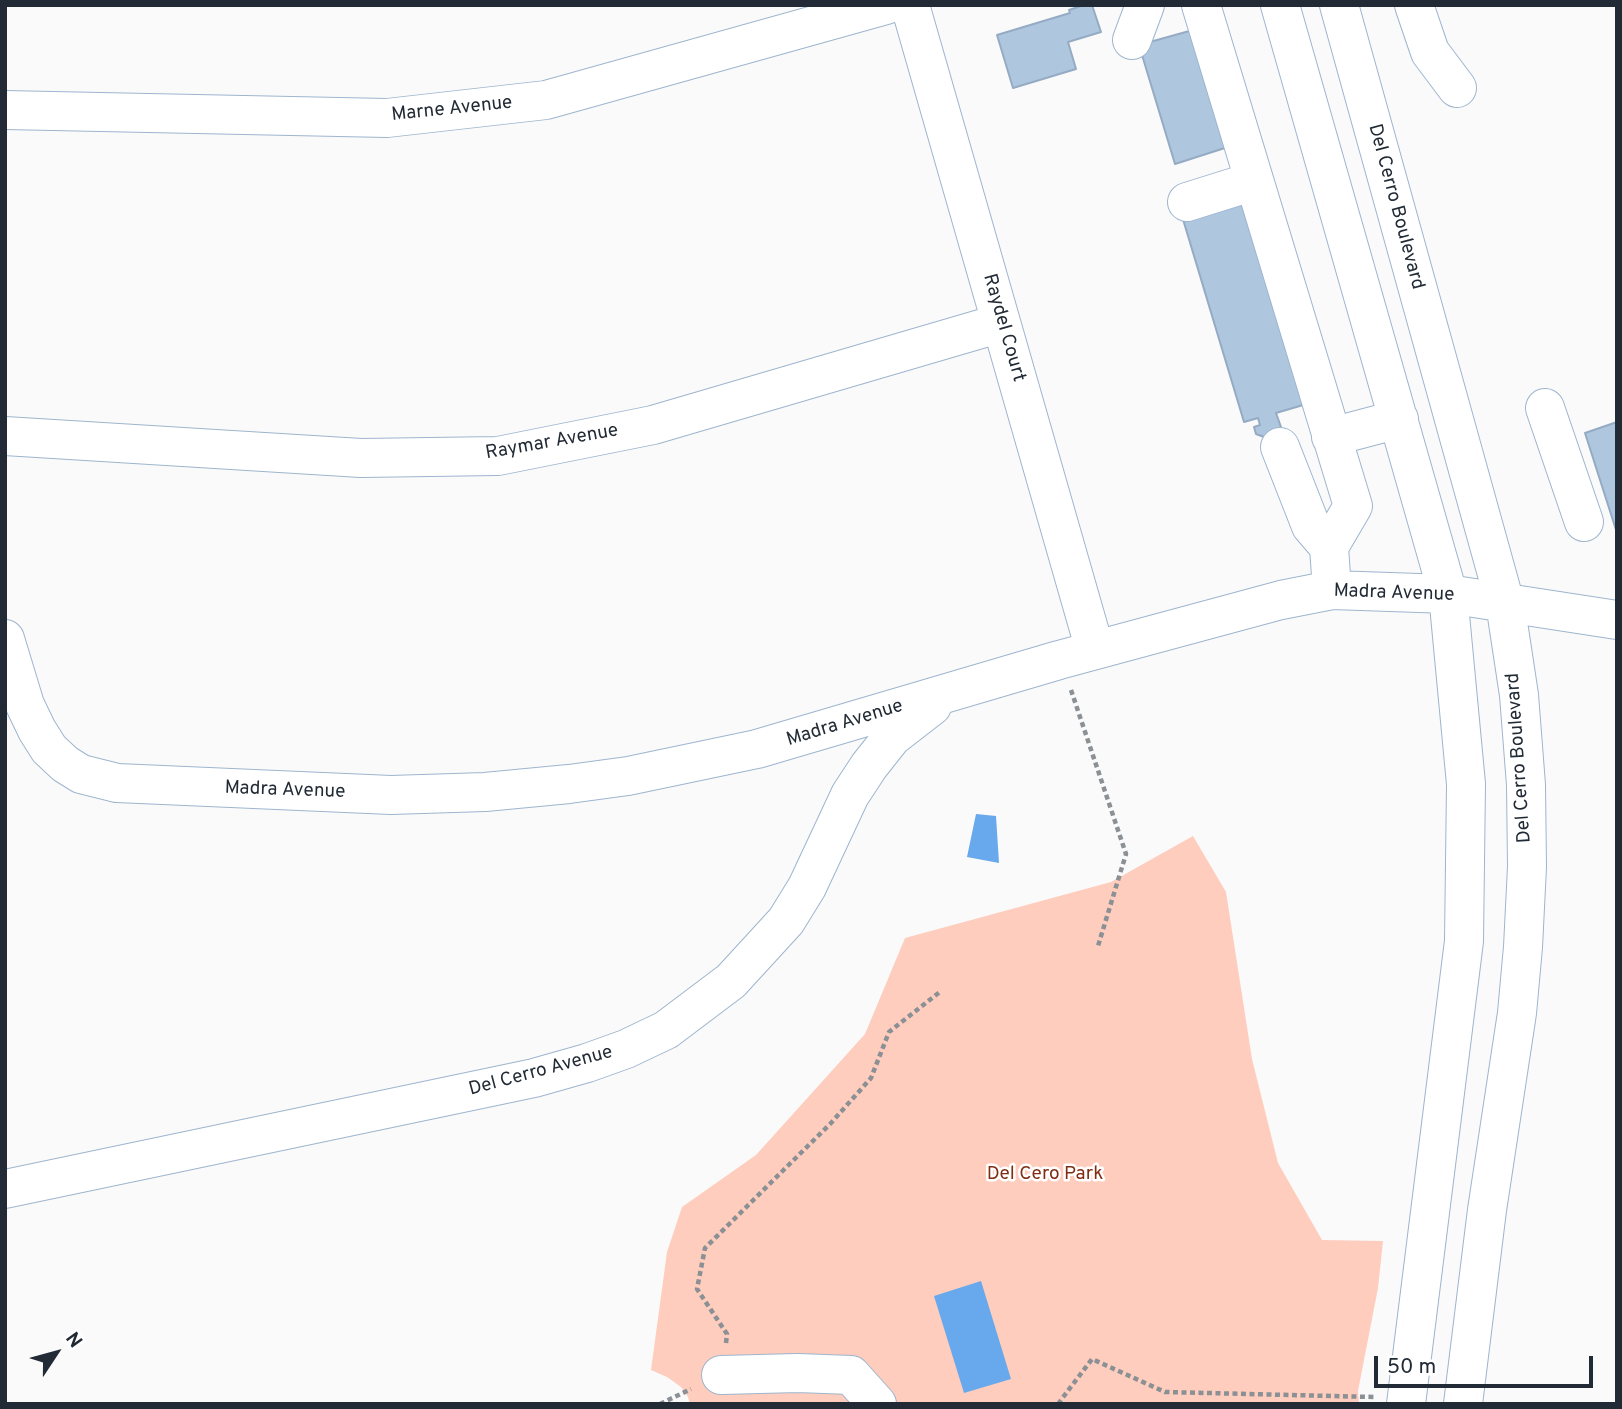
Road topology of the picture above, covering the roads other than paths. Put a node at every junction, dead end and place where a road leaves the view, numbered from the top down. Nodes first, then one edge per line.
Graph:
1 (886, 5) edge
2 (910, 5) edge
3 (1144, 5) edge
4 (1200, 5) edge
5 (1280, 5) edge
6 (1339, 5) edge
7 (1414, 5) edge
8 (1132, 40) dead end
9 (1457, 88) dead end
10 (5, 110) edge
11 (1254, 181) junction
12 (1187, 202) dead end
13 (1001, 323) junction
14 (1545, 408) dead end
15 (1399, 419) junction
16 (5, 436) edge
17 (1331, 437) junction
18 (1280, 447) dead end
19 (1584, 523) dead end
20 (1329, 547) junction
21 (1332, 590) junction
22 (1448, 594) junction
23 (1505, 603) junction
24 (1617, 620) edge
25 (5, 639) edge
26 (1095, 650) junction
27 (960, 688) junction
28 (5, 1189) edge
29 (721, 1375) road end
30 (1406, 1401) edge
31 (877, 1404) edge
32 (1463, 1404) edge

1 - 10 street, Marne Avenue
2 - 13 street, Raydel Court
3 - 8 street
4 - 11 street
5 - 15 street
6 - 23 street, Del Cerro Boulevard
7 - 9 street
11 - 12 street
11 - 17 street
13 - 16 street, Raymar Avenue
13 - 26 street, Raydel Court
14 - 19 street
15 - 17 street
15 - 22 street
17 - 20 street
18 - 20 street
20 - 21 street
21 - 22 street, Madra Avenue
21 - 26 street, Madra Avenue
22 - 23 street, Madra Avenue
22 - 30 street
23 - 24 street, Madra Avenue
23 - 32 street, Del Cerro Boulevard
25 - 27 street, Madra Avenue
26 - 27 street, Madra Avenue
27 - 28 street, Del Cerro Avenue
29 - 31 street

